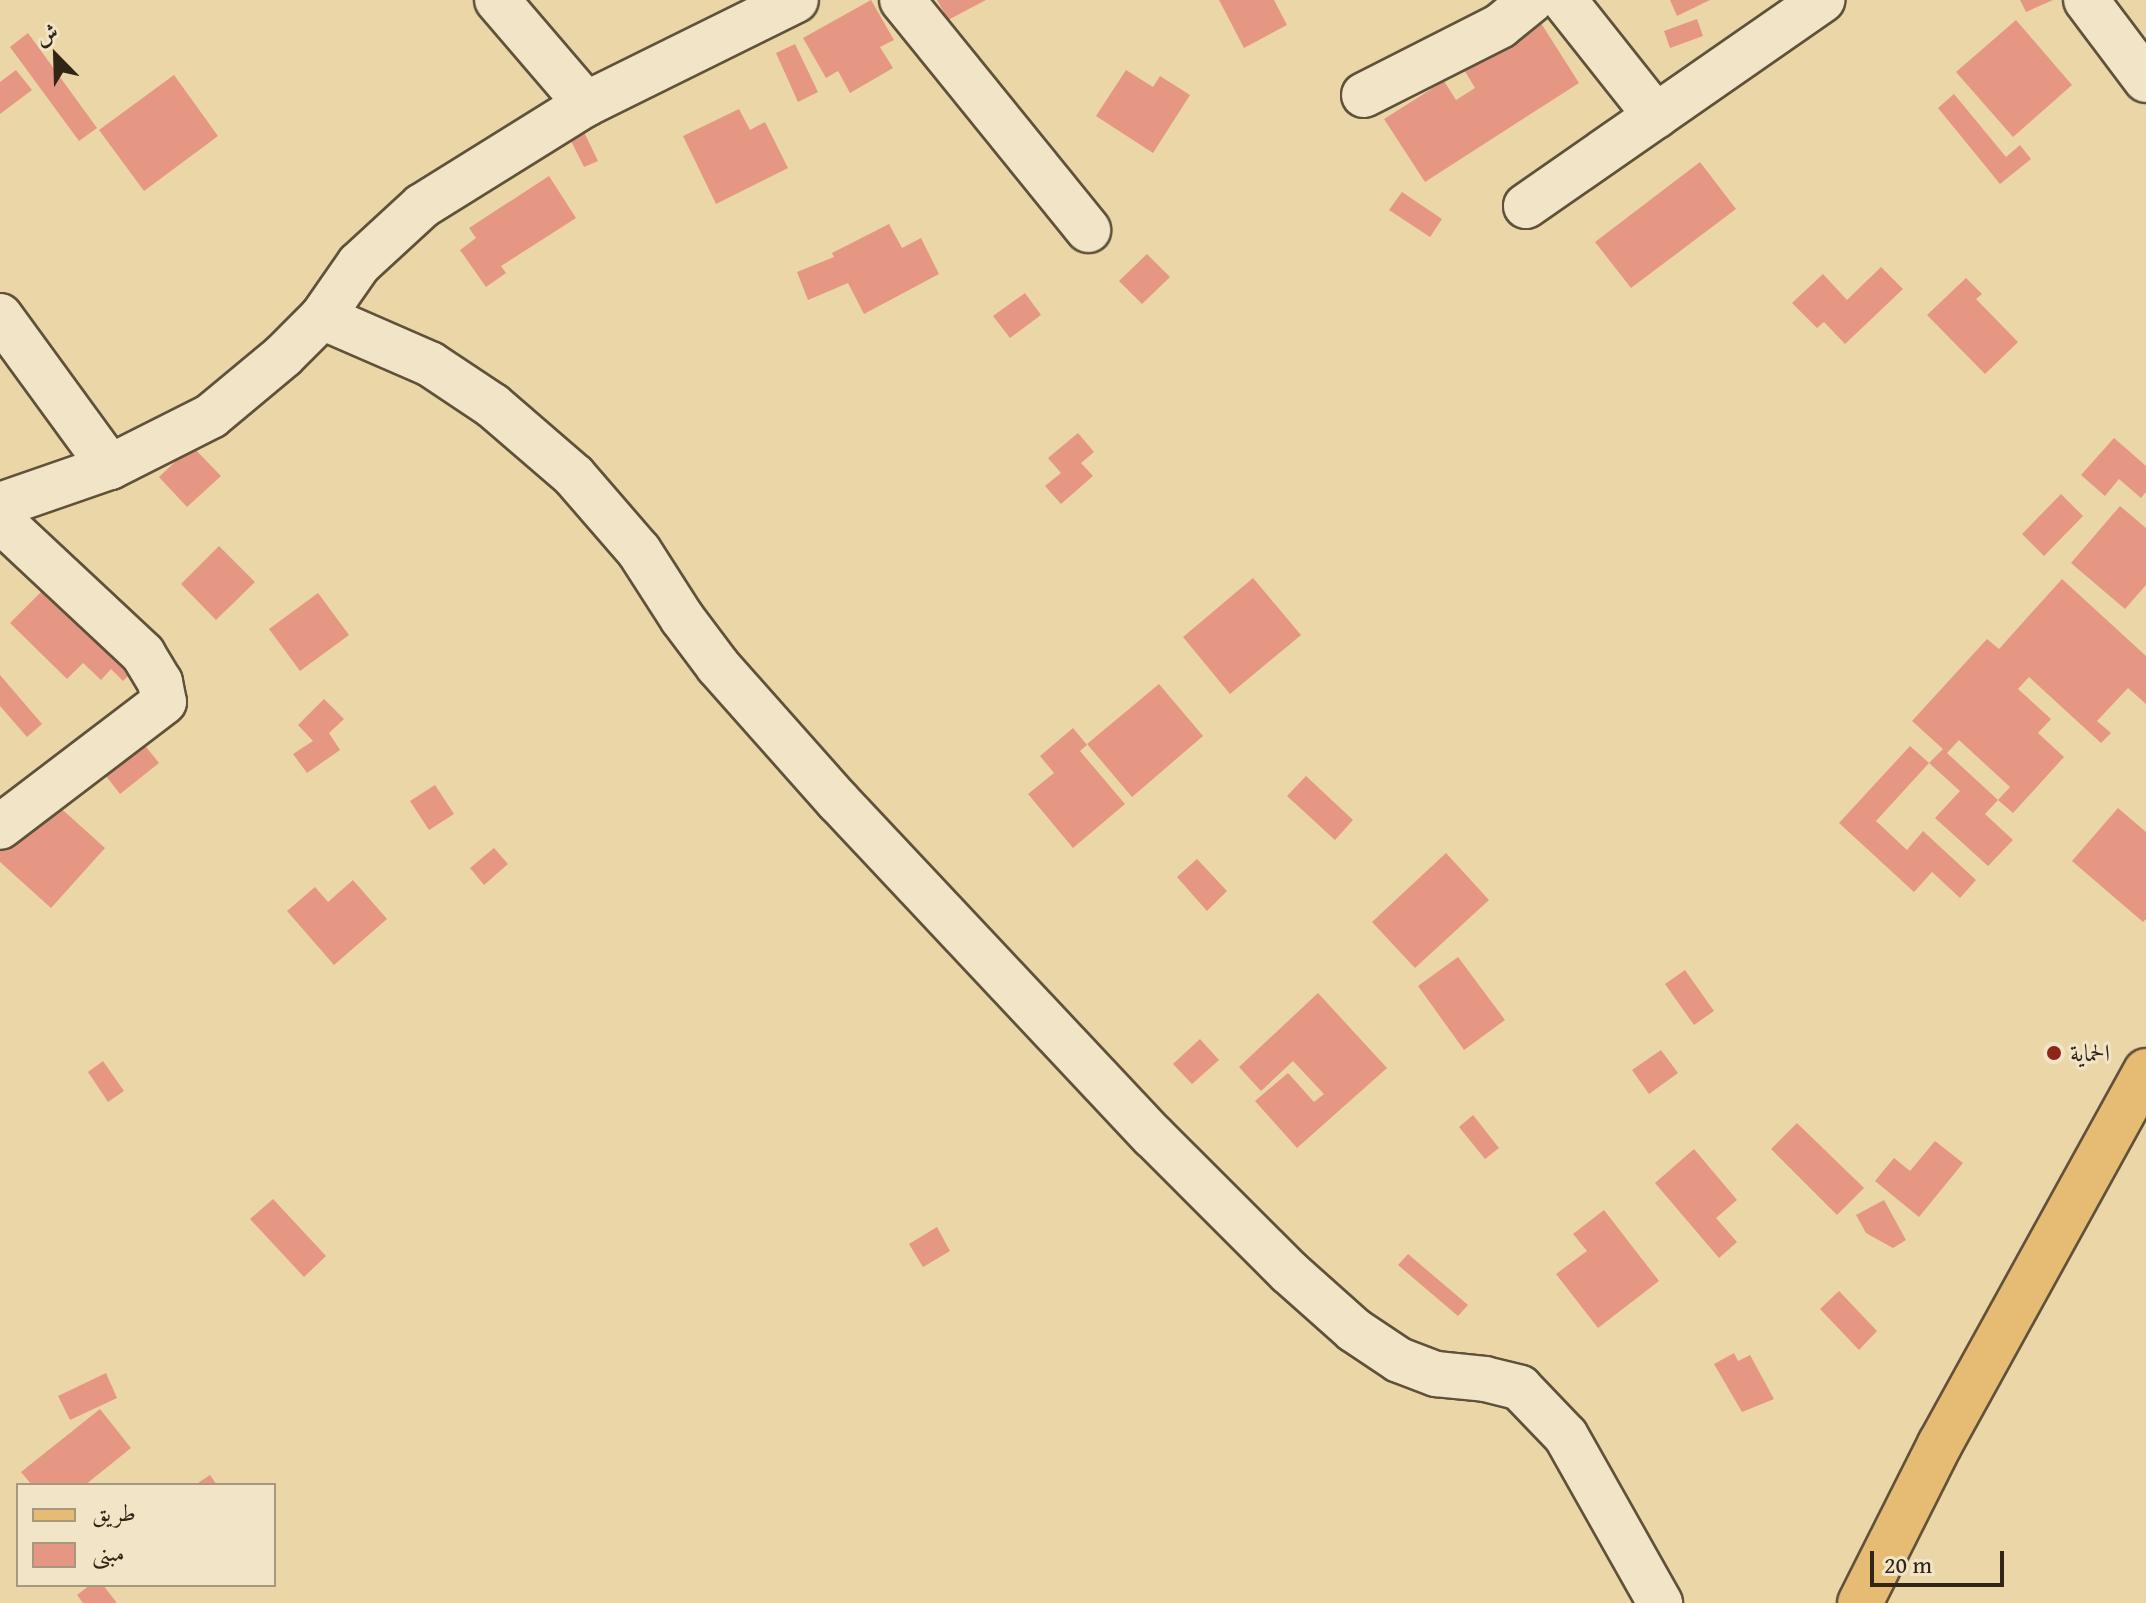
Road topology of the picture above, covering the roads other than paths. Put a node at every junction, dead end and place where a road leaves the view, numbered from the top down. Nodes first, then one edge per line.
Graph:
1 (497, 0) edge
2 (796, 0) edge
3 (902, 0) edge
4 (1532, 0) edge
5 (1564, 0) edge
6 (1822, 0) edge
7 (2086, 0) edge
8 (2146, 80) edge
9 (1364, 95) dead end
10 (586, 104) junction
11 (1656, 116) junction
12 (1526, 206) dead end
13 (1088, 230) dead end
14 (0, 316) edge
15 (322, 317) junction
16 (110, 467) junction
17 (0, 505) edge
18 (0, 520) edge
19 (0, 827) edge
20 (2146, 1071) edge
21 (1660, 1603) edge
22 (1860, 1603) edge

1 - 10 street
2 - 10 street
3 - 13 street
4 - 9 street
5 - 11 street
6 - 11 street
7 - 8 street
10 - 15 street
11 - 12 street
14 - 16 street
15 - 16 street
15 - 21 street
16 - 17 street
18 - 19 street
20 - 22 main road

